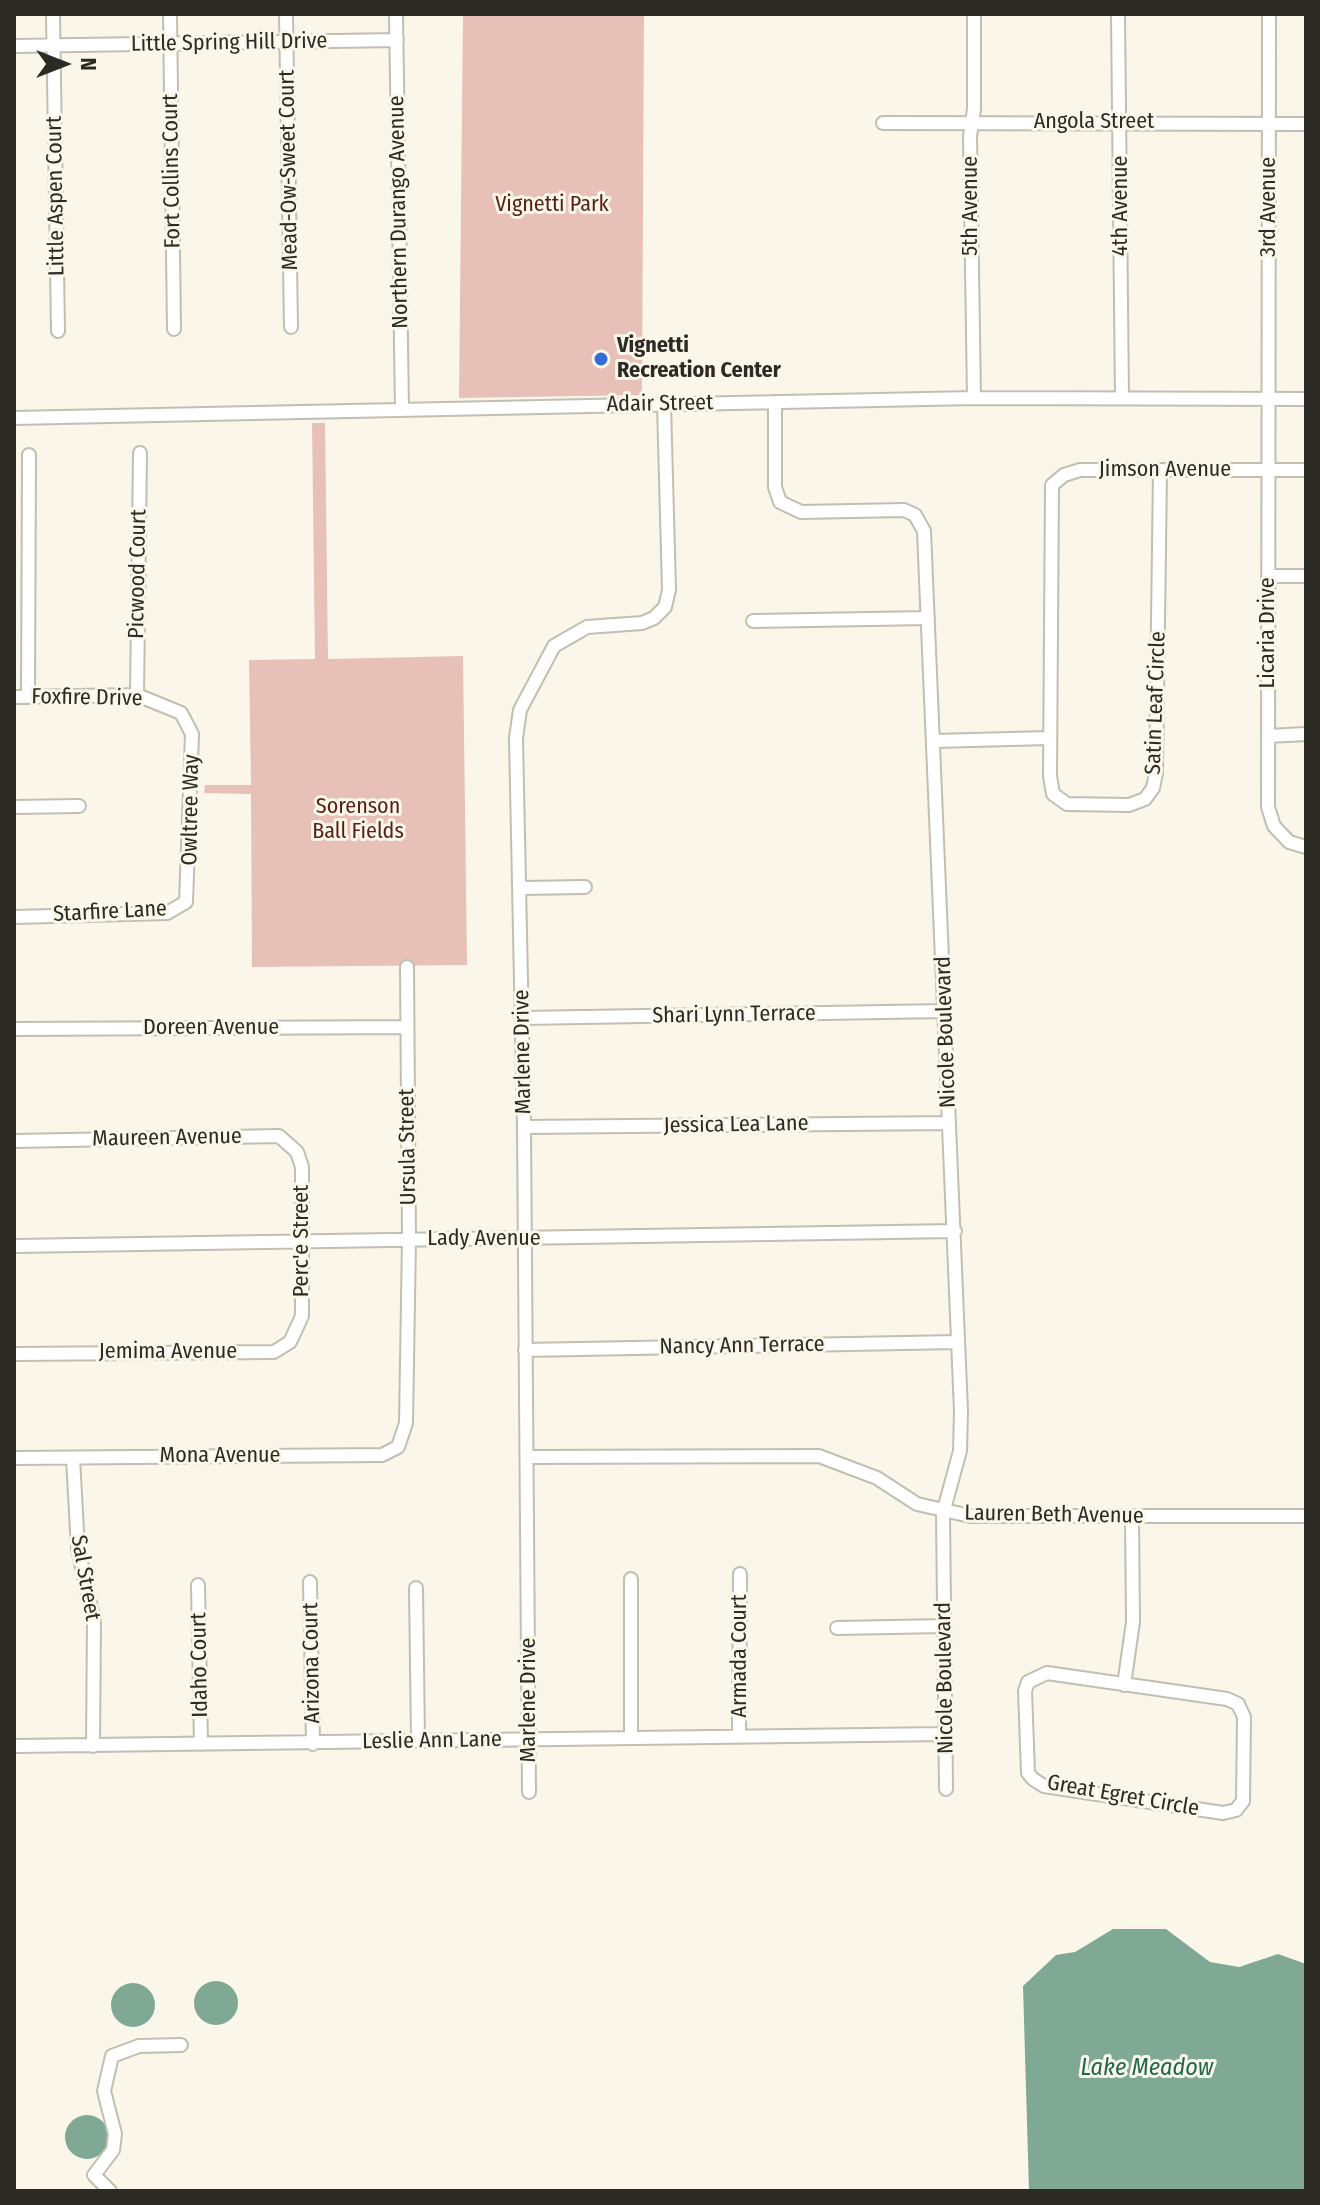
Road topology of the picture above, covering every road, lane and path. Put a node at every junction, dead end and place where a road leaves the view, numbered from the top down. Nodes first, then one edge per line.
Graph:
1 (53, 14) edge
2 (170, 14) edge
3 (286, 14) edge
4 (396, 14) edge
5 (974, 14) edge
6 (1118, 14) edge
7 (1269, 14) edge
8 (397, 40) junction
9 (286, 42) junction
10 (171, 44) junction
11 (54, 45) junction
12 (14, 46) edge
13 (972, 122) junction
14 (1120, 122) junction
15 (883, 123) dead end
16 (1270, 124) junction
17 (1306, 124) edge
18 (291, 327) dead end
19 (174, 329) dead end
20 (58, 331) dead end
21 (974, 398) junction
22 (1122, 398) junction
23 (1269, 399) junction
24 (1306, 399) edge
25 (775, 402) junction
26 (664, 404) junction
27 (402, 410) junction
28 (14, 418) edge
29 (140, 453) dead end
30 (29, 455) dead end
31 (1268, 470) junction
32 (1306, 470) edge
33 (1160, 471) junction
34 (1064, 475) joint
35 (1268, 576) junction
36 (1306, 576) edge
37 (928, 618) junction
38 (753, 621) dead end
39 (137, 695) junction
40 (21, 697) edge
41 (192, 734) joint
42 (1306, 734) edge
43 (1268, 736) junction
44 (1049, 738) junction
45 (934, 741) junction
46 (79, 806) dead end
47 (14, 807) edge
48 (1306, 847) edge
49 (190, 885) joint
50 (585, 887) dead end
51 (521, 888) junction
52 (14, 917) edge
53 (407, 967) dead end
54 (945, 1011) junction
55 (522, 1018) junction
56 (407, 1027) junction
57 (14, 1029) edge
58 (949, 1123) junction
59 (524, 1127) junction
60 (14, 1141) edge
61 (302, 1167) joint
62 (955, 1231) junction
63 (409, 1239) junction
64 (524, 1239) junction
65 (302, 1242) junction
66 (14, 1246) edge
67 (302, 1316) joint
68 (958, 1342) junction
69 (525, 1350) junction
70 (14, 1354) edge
71 (406, 1423) joint
72 (527, 1457) junction
73 (14, 1458) edge
74 (73, 1458) junction
75 (943, 1513) junction
76 (1132, 1516) junction
77 (1306, 1516) edge
78 (740, 1574) dead end
79 (631, 1579) dead end
80 (310, 1582) dead end
81 (198, 1585) dead end
82 (416, 1588) dead end
83 (944, 1626) junction
84 (837, 1628) dead end
85 (1124, 1685) junction
86 (945, 1734) junction
87 (739, 1737) junction
88 (631, 1738) junction
89 (529, 1739) junction
90 (418, 1740) junction
91 (201, 1744) junction
92 (313, 1744) junction
93 (14, 1746) edge
94 (93, 1746) junction
95 (946, 1789) dead end
96 (529, 1792) dead end
97 (181, 2045) dead end
98 (110, 2191) edge

1 - 11 street, Little Aspen Court
2 - 10 street, Fort Collins Court
3 - 9 street, Mead-Ow-Sweet Court
4 - 8 street, Northern Durango Avenue
5 - 13 street, 5th Avenue
6 - 14 street, 4th Avenue
7 - 16 street, 3rd Avenue
8 - 9 street, Little Spring Hill Drive
8 - 27 street, Northern Durango Avenue
9 - 10 street, Little Spring Hill Drive
9 - 18 street, Mead-Ow-Sweet Court
10 - 11 street, Little Spring Hill Drive
10 - 19 street, Fort Collins Court
11 - 12 street, Little Spring Hill Drive
11 - 20 street, Little Aspen Court
13 - 14 street, Angola Street
13 - 15 street, Angola Street
13 - 21 street, 5th Avenue
14 - 16 street, Angola Street
14 - 22 street, 4th Avenue
16 - 17 street, Angola Street
16 - 23 street, 3rd Avenue
21 - 22 street, Adair Street
21 - 25 street, Adair Street
22 - 23 street, Adair Street
23 - 24 street, Adair Street
23 - 31 street, Licaria Drive
25 - 26 street, Adair Street
25 - 37 street, Nicole Boulevard
26 - 27 street, Adair Street
26 - 51 street, Marlene Drive
27 - 28 street, Adair Street
29 - 39 street, Picwood Court
30 - 40 street
31 - 32 street, Jimson Avenue
31 - 33 street, Jimson Avenue
31 - 35 street, Licaria Drive
33 - 34 street, Jimson Avenue
33 - 44 street, Satin Leaf Circle
34 - 44 street, Satin Leaf Circle
35 - 36 street
35 - 43 street, Licaria Drive
37 - 38 street
37 - 45 street, Nicole Boulevard
39 - 40 street, Foxfire Drive
39 - 41 street, Foxfire Drive
41 - 49 street, Owltree Way
42 - 43 street
43 - 48 street, Licaria Drive
44 - 45 street
45 - 54 street, Nicole Boulevard
46 - 47 street
49 - 52 street, Starfire Lane
50 - 51 street
51 - 55 street, Marlene Drive
53 - 56 street, Ursula Street
54 - 55 street, Shari Lynn Terrace
54 - 58 street, Nicole Boulevard
55 - 59 street, Marlene Drive
56 - 57 street, Doreen Avenue
56 - 63 street, Ursula Street
58 - 59 street, Jessica Lea Lane
58 - 62 street, Nicole Boulevard
59 - 64 street, Marlene Drive
60 - 61 street, Maureen Avenue
61 - 65 street, Perc'e Street
62 - 64 street, Lady Avenue
62 - 68 street, Nicole Boulevard
63 - 64 street, Lady Avenue
63 - 65 street, Lady Avenue
63 - 71 street, Ursula Street
64 - 69 street, Marlene Drive
65 - 66 street, Lady Avenue
65 - 67 street, Perc'e Street
67 - 70 street, Jemima Avenue
68 - 69 street, Nancy Ann Terrace
68 - 75 street, Nicole Boulevard
69 - 72 street, Marlene Drive
71 - 74 street, Mona Avenue
72 - 75 street, Lauren Beth Avenue
72 - 89 street, Marlene Drive
73 - 74 street, Mona Avenue
74 - 94 street, Sal Street
75 - 76 street, Lauren Beth Avenue
75 - 83 street, Nicole Boulevard
76 - 77 street, Lauren Beth Avenue
76 - 85 street
78 - 87 street, Armada Court
79 - 88 street
80 - 92 street, Arizona Court
81 - 91 street, Idaho Court
82 - 90 street
83 - 84 street
83 - 86 street, Nicole Boulevard
85 - 85 street, Great Egret Circle
86 - 87 street, Leslie Ann Lane
86 - 95 street, Nicole Boulevard
87 - 88 street, Leslie Ann Lane
88 - 89 street, Leslie Ann Lane
89 - 90 street, Leslie Ann Lane
89 - 96 street, Marlene Drive
90 - 92 street, Leslie Ann Lane
91 - 92 street, Leslie Ann Lane
91 - 94 street, Leslie Ann Lane
93 - 94 street, Leslie Ann Lane
97 - 98 street

